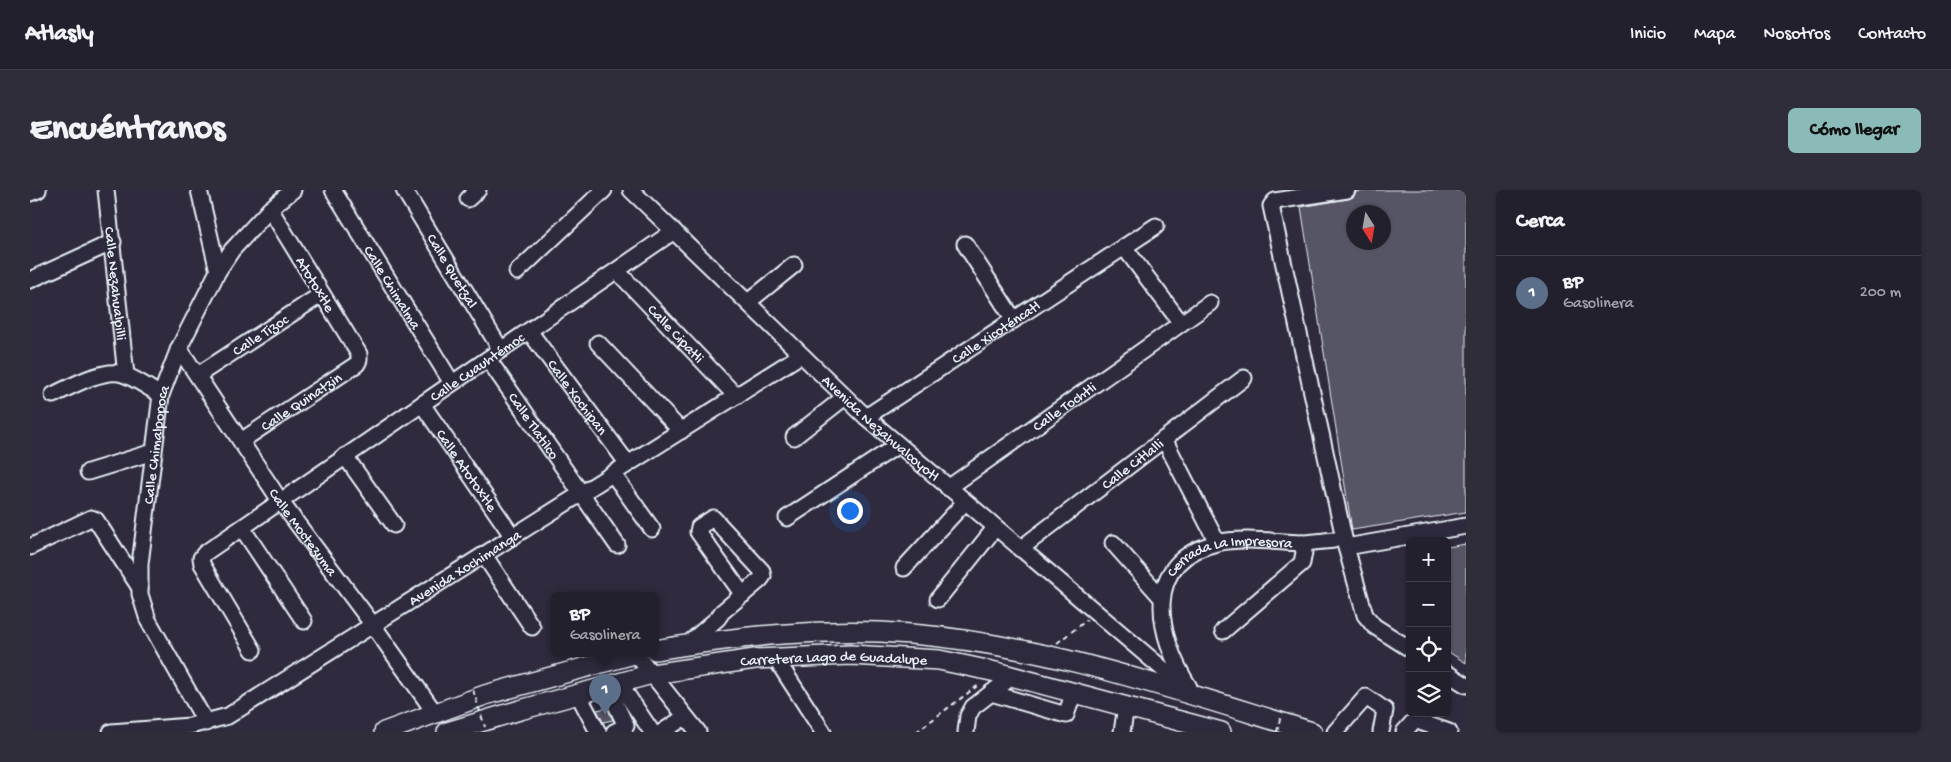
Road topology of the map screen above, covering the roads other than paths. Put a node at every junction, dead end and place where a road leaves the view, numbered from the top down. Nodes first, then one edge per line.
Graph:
1 (38, 190) edge
2 (106, 190) edge
3 (199, 190) edge
4 (293, 190) edge
5 (333, 190) edge
6 (404, 190) edge
7 (604, 190) edge
8 (632, 190) edge
9 (1347, 190) edge
10 (30, 193) edge
11 (270, 209) junction
12 (1156, 226) dead end
13 (674, 231) junction
14 (113, 242) junction
15 (965, 244) dead end
16 (1124, 247) junction
17 (794, 265) dead end
18 (218, 271) junction
19 (617, 271) junction
20 (517, 272) dead end
21 (30, 280) edge
22 (322, 294) junction
23 (748, 302) junction
24 (1210, 303) dead end
25 (1014, 320) junction
26 (1181, 323) junction
27 (529, 331) junction
28 (598, 343) dead end
29 (179, 348) junction
30 (501, 350) junction
31 (801, 355) junction
32 (488, 359) junction
33 (359, 360) joint
34 (126, 375) junction
35 (198, 375) junction
36 (1244, 378) dead end
37 (452, 383) junction
38 (52, 395) dead end
39 (161, 395) junction
40 (736, 396) junction
41 (845, 397) junction
42 (422, 404) junction
43 (866, 417) junction
44 (681, 431) junction
45 (794, 437) dead end
46 (1164, 439) junction
47 (241, 441) junction
48 (898, 445) junction
49 (153, 452) junction
50 (345, 456) junction
51 (628, 464) junction
52 (88, 472) dead end
53 (613, 474) junction
54 (948, 488) junction
55 (580, 494) junction
56 (281, 502) junction
57 (965, 502) junction
58 (788, 518) dead end
59 (394, 524) dead end
60 (1466, 526) edge
61 (242, 528) junction
62 (995, 528) junction
63 (652, 529) dead end
64 (513, 537) junction
65 (1217, 542) junction
66 (1113, 543) dead end
67 (1302, 543) junction
68 (1340, 544) junction
69 (616, 545) dead end
70 (30, 547) edge
71 (1020, 549) junction
72 (484, 555) junction
73 (904, 568) dead end
74 (140, 588) junction
75 (743, 595) junction
76 (1161, 597) junction
77 (938, 599) dead end
78 (718, 618) junction
79 (304, 621) dead end
80 (373, 625) junction
81 (532, 627) dead end
82 (1223, 631) dead end
83 (728, 638) junction
84 (688, 644) junction
85 (1406, 646) edge
86 (659, 649) edge
87 (253, 650) dead end
88 (1142, 653) junction
89 (621, 657) edge
90 (631, 657) edge
91 (776, 658) junction
92 (652, 674) junction
93 (1004, 674) junction
94 (1451, 676) edge
95 (1132, 678) junction
96 (613, 684) junction
97 (1466, 685) edge
98 (1074, 692) junction
99 (991, 693) junction
100 (578, 694) junction
101 (1196, 697) junction
102 (1126, 706) junction
103 (435, 713) junction
104 (685, 717) junction
105 (206, 723) junction
106 (452, 731) edge
107 (110, 732) edge
108 (384, 732) edge
109 (598, 732) edge
110 (614, 732) edge
111 (652, 732) edge
112 (662, 732) edge
113 (698, 732) edge
114 (823, 732) edge
115 (966, 732) edge
116 (1122, 732) edge
117 (1221, 732) edge
118 (1312, 732) edge
119 (1335, 732) edge
120 (1381, 732) edge
121 (1404, 732) edge
122 (1449, 732) edge

1 - 10 street
2 - 14 street, Calle Nezahualpilli
3 - 18 street
4 - 11 street, Calle Chimalpopoca
5 - 37 street, Calle Chimalma
6 - 30 street, Calle Quetzal
7 - 20 street
8 - 13 street, Avenida Nezahualcoyotl
9 - 68 street
11 - 18 street, Calle Chimalpopoca
11 - 22 street, Atotoxtle
12 - 16 street, Calle Xicoténcatl
13 - 19 street, Calle Cuauhtémoc
13 - 23 street, Avenida Nezahualcoyotl
14 - 21 street
14 - 34 street, Calle Nezahualpilli
15 - 25 street
16 - 25 street, Calle Xicoténcatl
16 - 26 street
17 - 23 street
18 - 29 street, Calle Chimalpopoca
19 - 27 street, Calle Cuauhtémoc
19 - 40 street, Calle Cipatli
22 - 33 street, Atotoxtle
22 - 35 street, Calle Tizoc
23 - 31 street, Avenida Nezahualcoyotl
24 - 26 street, Calle Tochtli
25 - 43 street, Calle Xicoténcatl
26 - 54 street, Calle Tochtli
27 - 30 street, Calle Cuauhtémoc
27 - 51 street, Calle Xochipan
28 - 44 street
29 - 35 street, Calle Moctezuma
29 - 39 street, Calle Chimalpopoca
30 - 32 street, Calle Cuauhtémoc
31 - 40 street, Avenida Xochimanga
31 - 41 street, Avenida Nezahualcoyotl
32 - 37 street, Calle Cuauhtémoc
32 - 55 street, Calle Tlatilco
33 - 47 street, Calle Quinatzin
34 - 38 street
34 - 39 street
35 - 47 street, Calle Moctezuma
36 - 46 street, Calle Citlalli
37 - 42 street, Calle Cuauhtémoc
39 - 49 street, Calle Chimalpopoca
40 - 44 street, Avenida Xochimanga
41 - 43 street, Avenida Nezahualcoyotl
41 - 45 street
42 - 50 street, Calle Cuauhtémoc
42 - 64 street, Calle Atotoxtle
43 - 48 street, Avenida Nezahualcoyotl
44 - 51 street, Avenida Xochimanga
46 - 65 street
46 - 71 street, Calle Citlalli
47 - 56 street, Calle Moctezuma
48 - 54 street, Avenida Nezahualcoyotl
48 - 58 street
49 - 52 street
49 - 74 street, Calle Chimalpopoca
50 - 56 street, Calle Cuauhtémoc
50 - 59 street
51 - 53 street, Avenida Xochimanga
53 - 55 street, Avenida Xochimanga
53 - 63 street
54 - 57 street, Avenida Nezahualcoyotl
55 - 64 street, Avenida Xochimanga
55 - 69 street, Calle Tlatilco
56 - 61 street, Calle Cuauhtémoc
56 - 80 street, Calle Moctezuma
57 - 62 street, Avenida Nezahualcoyotl
57 - 73 street
60 - 68 street, Cerrada La Impresora
61 - 79 street
61 - 87 street, Calle Cuauhtémoc
62 - 71 street, Avenida Nezahualcoyotl
62 - 77 street
64 - 72 street, Avenida Xochimanga
65 - 67 street, Cerrada La Impresora
65 - 76 street, Cerrada La Impresora
66 - 76 street
67 - 68 street, Cerrada La Impresora
67 - 82 street
68 - 85 street
70 - 74 street
71 - 88 street, Avenida Nezahualcoyotl
72 - 80 street, Avenida Xochimanga
72 - 81 street
74 - 105 street, Calle Chimalpopoca
75 - 75 street
75 - 78 street
76 - 101 street, Cerrada La Impresora
78 - 83 street
78 - 84 street
80 - 103 street, Calle Moctezuma
80 - 105 street, Avenida Xochimanga
83 - 84 main road, Carretera Lago de Guadalupe
83 - 95 main road, Carretera Lago de Guadalupe
84 - 86 main road, Carretera Lago de Guadalupe
88 - 95 street
88 - 101 street, Avenida Nezahualcoyotl
89 - 103 main road
90 - 92 street
91 - 92 main road, Carretera Lago de Guadalupe
91 - 93 main road, Carretera Lago de Guadalupe
91 - 114 street
92 - 96 main road, Carretera Lago de Guadalupe
92 - 104 street
93 - 98 main road, Carretera Lago de Guadalupe
93 - 99 street
94 - 97 street
95 - 101 main road, Carretera Lago de Guadalupe
96 - 100 main road, Carretera Lago de Guadalupe
96 - 110 street
96 - 111 street
98 - 99 street
98 - 102 main road, Carretera Lago de Guadalupe
99 - 115 street
100 - 106 main road, Carretera Lago de Guadalupe
100 - 109 street
101 - 118 main road, Carretera Lago de Guadalupe
102 - 116 street
102 - 117 main road, Carretera Lago de Guadalupe
103 - 108 main road
104 - 112 street
104 - 113 street
105 - 107 street, Avenida Xochimanga
119 - 120 street
121 - 122 street

